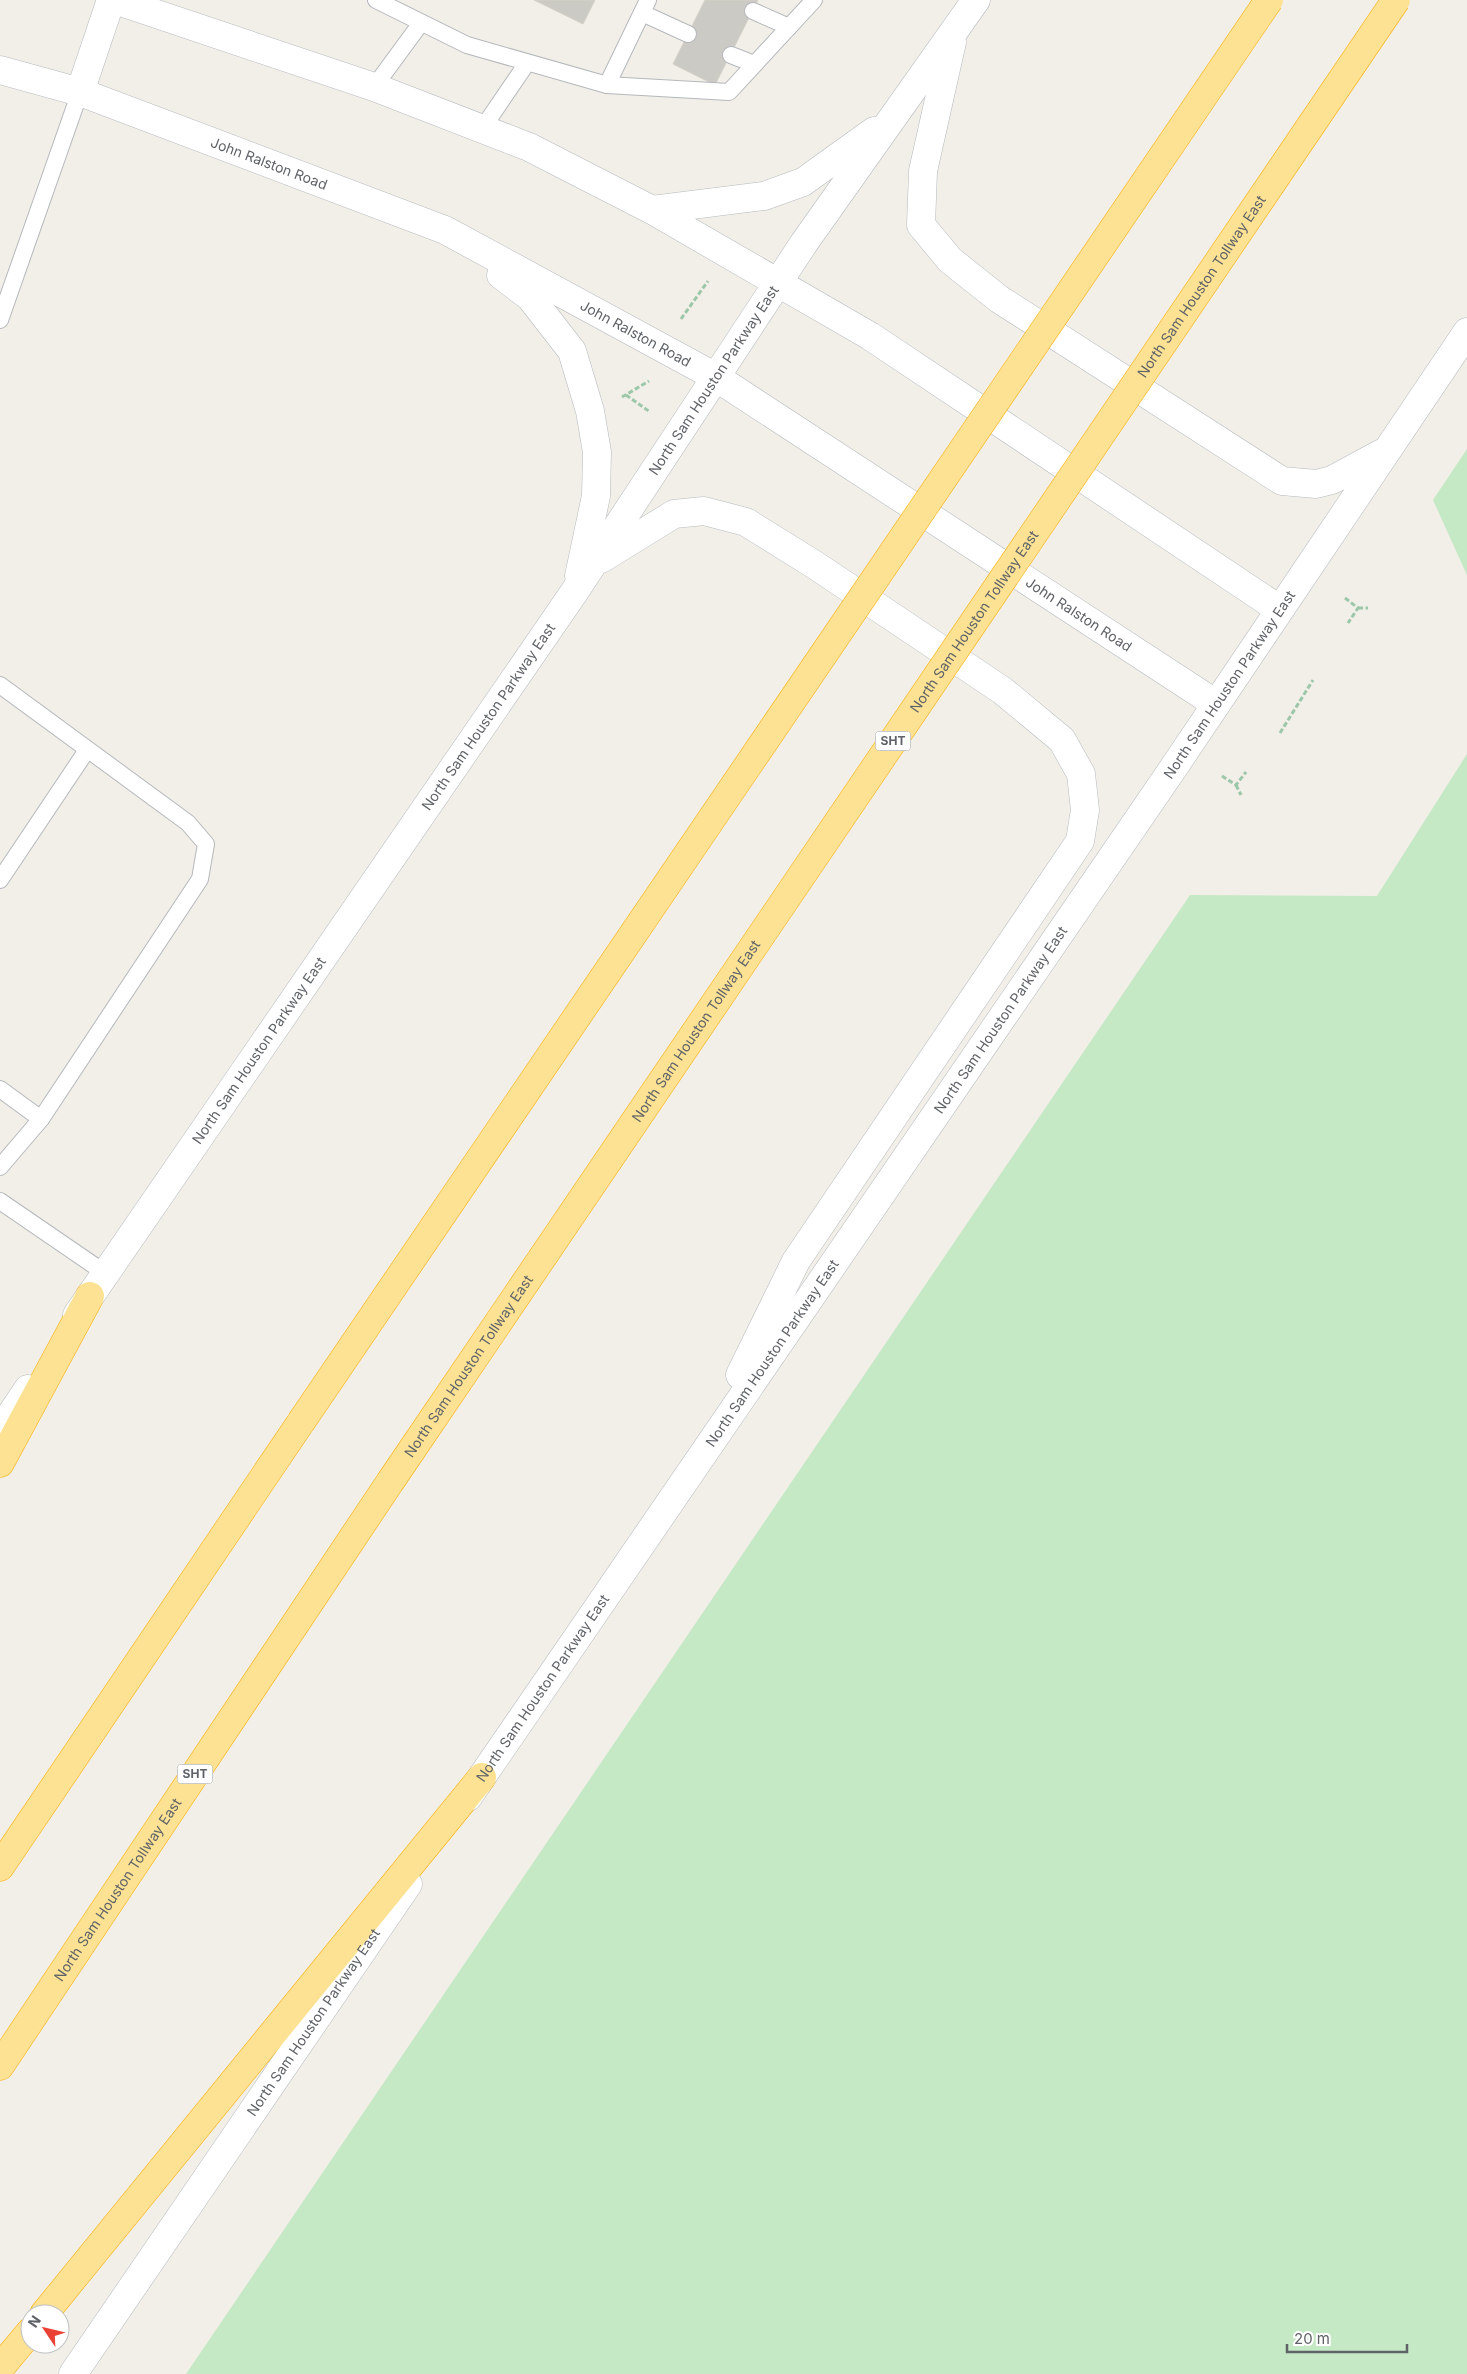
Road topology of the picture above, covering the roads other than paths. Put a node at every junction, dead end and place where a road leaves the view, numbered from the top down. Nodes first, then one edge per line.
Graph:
1 (111, 0) edge
2 (116, 0) edge
3 (376, 0) edge
4 (814, 0) edge
5 (976, 0) edge
6 (1269, 0) edge
7 (1396, 0) edge
8 (645, 7) edge
9 (753, 11) dead end
10 (421, 24) junction
11 (788, 26) junction
12 (955, 30) junction
13 (688, 34) dead end
14 (731, 54) dead end
15 (527, 63) junction
16 (754, 64) junction
17 (0, 70) edge
18 (607, 85) junction
19 (374, 87) junction
20 (80, 92) junction
21 (890, 120) junction
22 (482, 129) junction
23 (652, 210) junction
24 (445, 230) junction
25 (779, 282) junction
26 (0, 320) edge
27 (1467, 332) edge
28 (714, 376) junction
29 (1387, 450) junction
30 (594, 563) junction
31 (576, 591) junction
32 (1279, 609) junction
33 (0, 685) edge
34 (1216, 704) junction
35 (87, 750) junction
36 (0, 880) edge
37 (0, 1089) edge
38 (41, 1118) junction
39 (0, 1167) edge
40 (0, 1201) edge
41 (105, 1273) junction
42 (90, 1296) junction
43 (0, 1431) edge
44 (698, 1461) junction
45 (0, 1463) edge
46 (482, 1777) junction
47 (0, 1867) edge
48 (0, 2066) edge
49 (52, 2304) edge
50 (20, 2344) edge
51 (0, 2368) edge
52 (73, 2374) edge

1 - 20 main road
2 - 19 main road
3 - 10 lane
4 - 11 lane
5 - 12 main road, North Sam Houston Parkway East
6 - 47 highway, bridge
7 - 48 highway, North Sam Houston Tollway East / SHT, bridge
8 - 13 lane
8 - 18 lane
9 - 11 lane
10 - 15 lane
10 - 19 lane
11 - 16 lane
12 - 21 main road, North Sam Houston Parkway East
12 - 29 main road
14 - 16 lane
15 - 18 lane
15 - 22 lane
16 - 18 lane
17 - 20 main road, John Ralston Road
19 - 22 main road
20 - 24 main road, John Ralston Road
20 - 26 lane
21 - 23 main road
21 - 25 main road, North Sam Houston Parkway East
22 - 23 main road
23 - 25 main road
24 - 28 main road, John Ralston Road
24 - 31 main road
25 - 28 main road, North Sam Houston Parkway East
25 - 32 main road
27 - 29 main road, North Sam Houston Parkway East
28 - 30 main road, North Sam Houston Parkway East
28 - 34 main road, John Ralston Road
29 - 32 main road, North Sam Houston Parkway East
30 - 31 main road, North Sam Houston Parkway East
30 - 44 main road
31 - 41 main road, North Sam Houston Parkway East
32 - 34 main road, North Sam Houston Parkway East
33 - 35 lane
34 - 44 main road, North Sam Houston Parkway East
35 - 36 lane
35 - 38 lane
37 - 38 lane
38 - 39 lane
40 - 41 lane
41 - 42 main road, North Sam Houston Parkway East
42 - 43 main road, North Sam Houston Parkway East
42 - 45 highway
44 - 46 main road, North Sam Houston Parkway East
46 - 49 highway
46 - 52 main road, North Sam Houston Parkway East
50 - 51 highway

